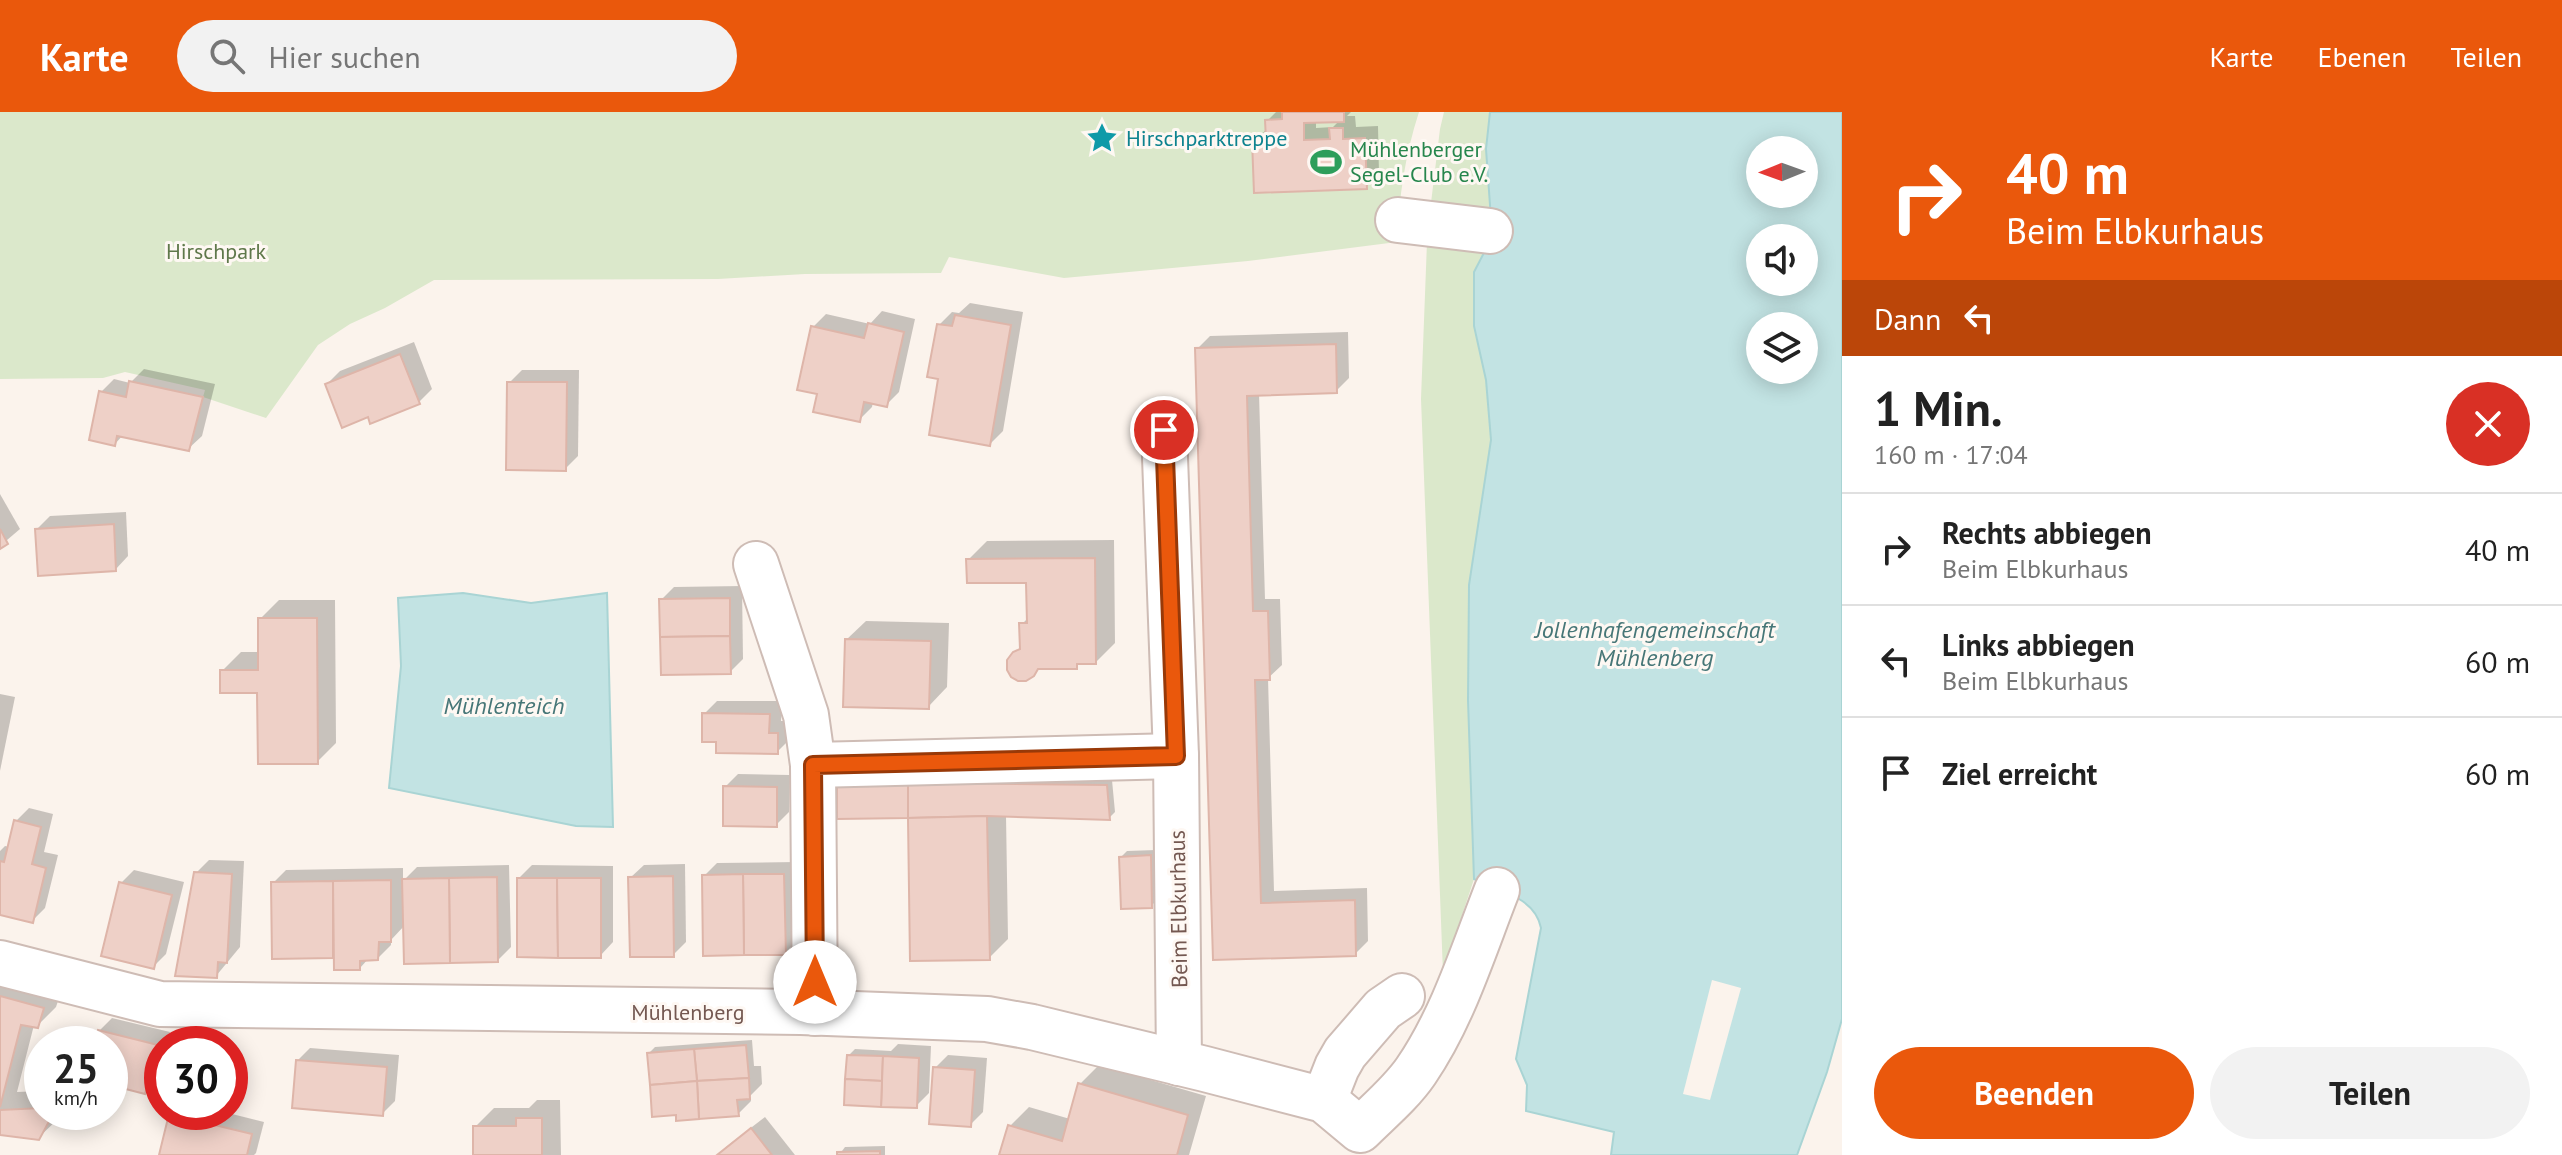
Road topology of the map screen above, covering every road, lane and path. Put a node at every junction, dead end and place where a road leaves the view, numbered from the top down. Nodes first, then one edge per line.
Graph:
1 (1398, 220) dead end
2 (1490, 231) dead end
3 (1164, 430) dead end
4 (756, 564) dead end
5 (1176, 756) junction
6 (813, 765) junction
7 (1497, 890) dead end
8 (0, 963) edge
9 (1402, 996) dead end
10 (815, 1013) junction
11 (1179, 1063) junction
12 (1324, 1100) junction

1 - 2 street
3 - 5 street, Beim Elbkurhaus
4 - 6 street
5 - 6 street
5 - 11 street, Beim Elbkurhaus
6 - 10 street
7 - 12 street, Mühlenberg
8 - 10 street, Mühlenberg
9 - 12 street
10 - 11 street, Mühlenberg
11 - 12 street, Mühlenberg

